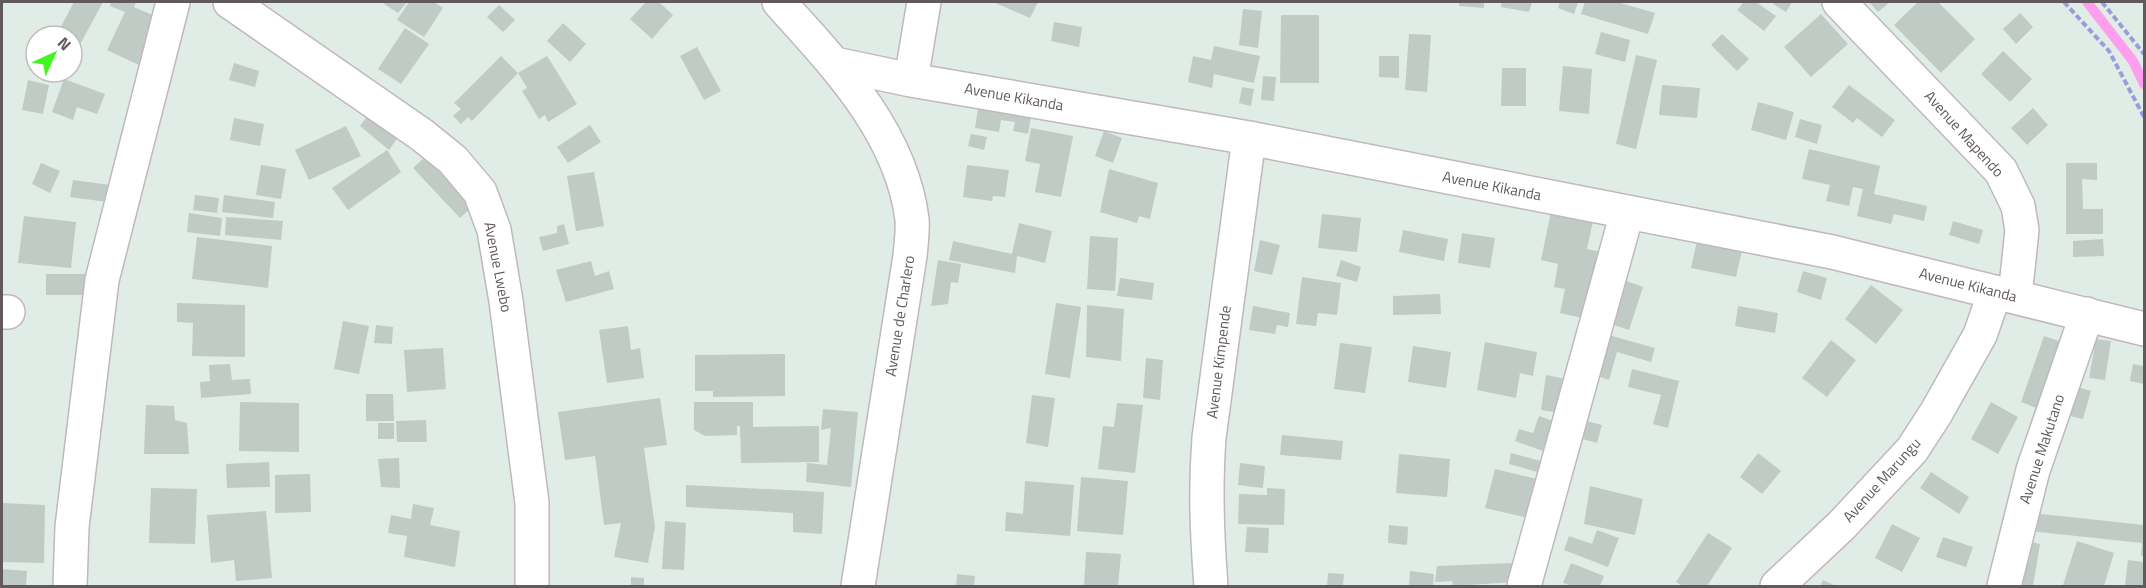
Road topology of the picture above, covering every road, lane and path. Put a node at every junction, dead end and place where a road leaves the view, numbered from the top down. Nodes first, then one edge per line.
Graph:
1 (173, 2) edge
2 (230, 2) edge
3 (779, 2) edge
4 (924, 2) edge
5 (1839, 2) edge
6 (2064, 2) edge
7 (2102, 2) edge
8 (2145, 54) edge
9 (835, 64) junction
10 (911, 80) junction
11 (2145, 117) edge
12 (1249, 138) junction
13 (1627, 213) junction
14 (2005, 294) junction
15 (2087, 314) junction
16 (2145, 329) edge
17 (70, 586) edge
18 (532, 586) edge
19 (858, 586) edge
20 (1211, 586) edge
21 (1524, 586) edge
22 (1777, 586) edge
23 (2004, 586) edge

1 - 17 street
2 - 18 street, Avenue Lwebo
3 - 9 street, Avenue de Charlero
4 - 10 street
5 - 14 street, Avenue Mapendo
6 - 11 path
7 - 8 path
9 - 10 street, Avenue Kikanda
9 - 19 street, Avenue de Charlero
10 - 12 street, Avenue Kikanda
12 - 13 street, Avenue Kikanda
12 - 20 street, Avenue Kimpende
13 - 14 street, Avenue Kikanda
13 - 21 street
14 - 15 street, Avenue Kikanda
14 - 22 street, Avenue Marungu
15 - 16 street, Avenue Kikanda
15 - 23 street, Avenue Makutano

